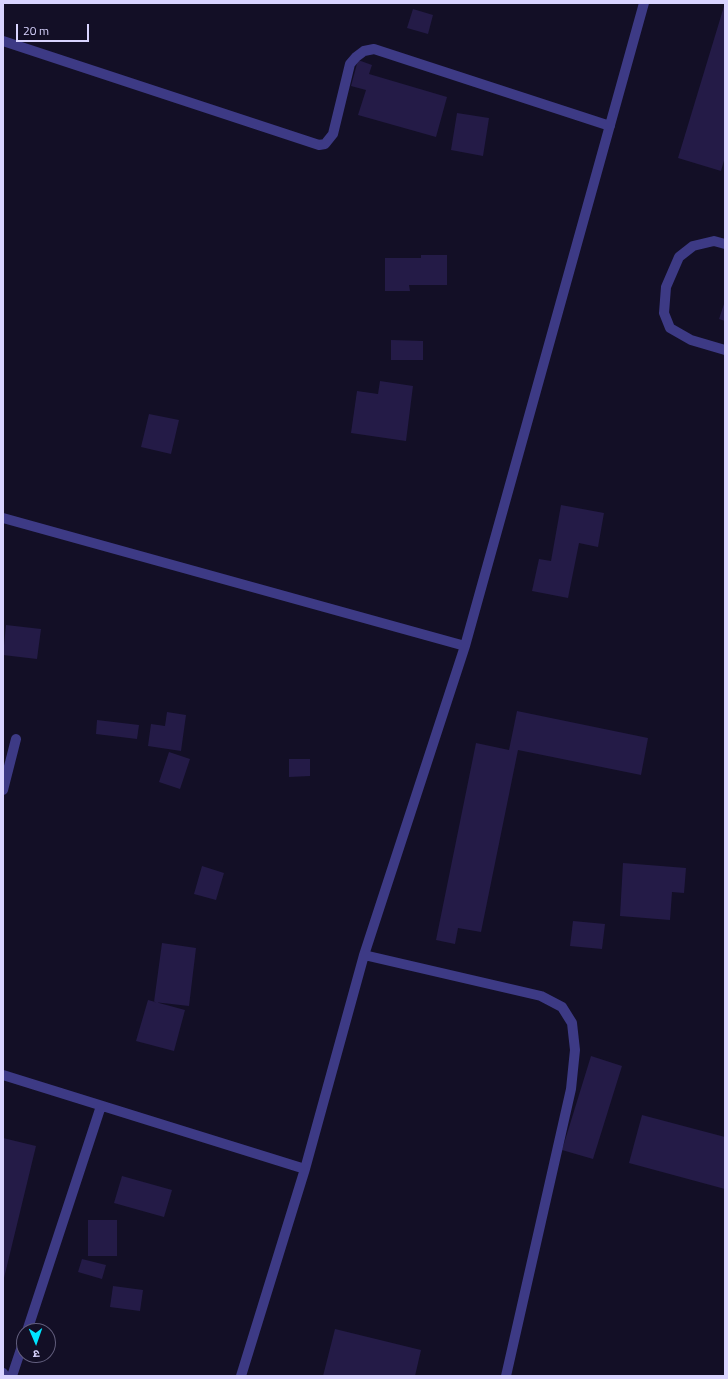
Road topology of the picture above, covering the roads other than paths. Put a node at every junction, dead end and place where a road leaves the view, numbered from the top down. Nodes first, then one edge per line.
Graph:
1 (644, 3) edge
2 (3, 41) edge
3 (610, 126) junction
4 (725, 244) edge
5 (725, 350) edge
6 (3, 518) edge
7 (465, 646) junction
8 (16, 739) dead end
9 (3, 790) edge
10 (364, 955) junction
11 (3, 1075) edge
12 (100, 1106) junction
13 (305, 1170) junction
14 (30, 1323) edge
15 (16, 1363) edge
16 (3, 1373) edge
17 (5, 1376) edge
18 (12, 1376) edge
19 (241, 1376) edge
20 (506, 1376) edge

1 - 3 street
2 - 3 street
3 - 7 street
4 - 5 street
6 - 7 street
7 - 10 street
8 - 9 street
10 - 13 street
10 - 20 street
11 - 12 street
12 - 13 street
12 - 14 street
13 - 19 street
15 - 18 street
16 - 17 street

